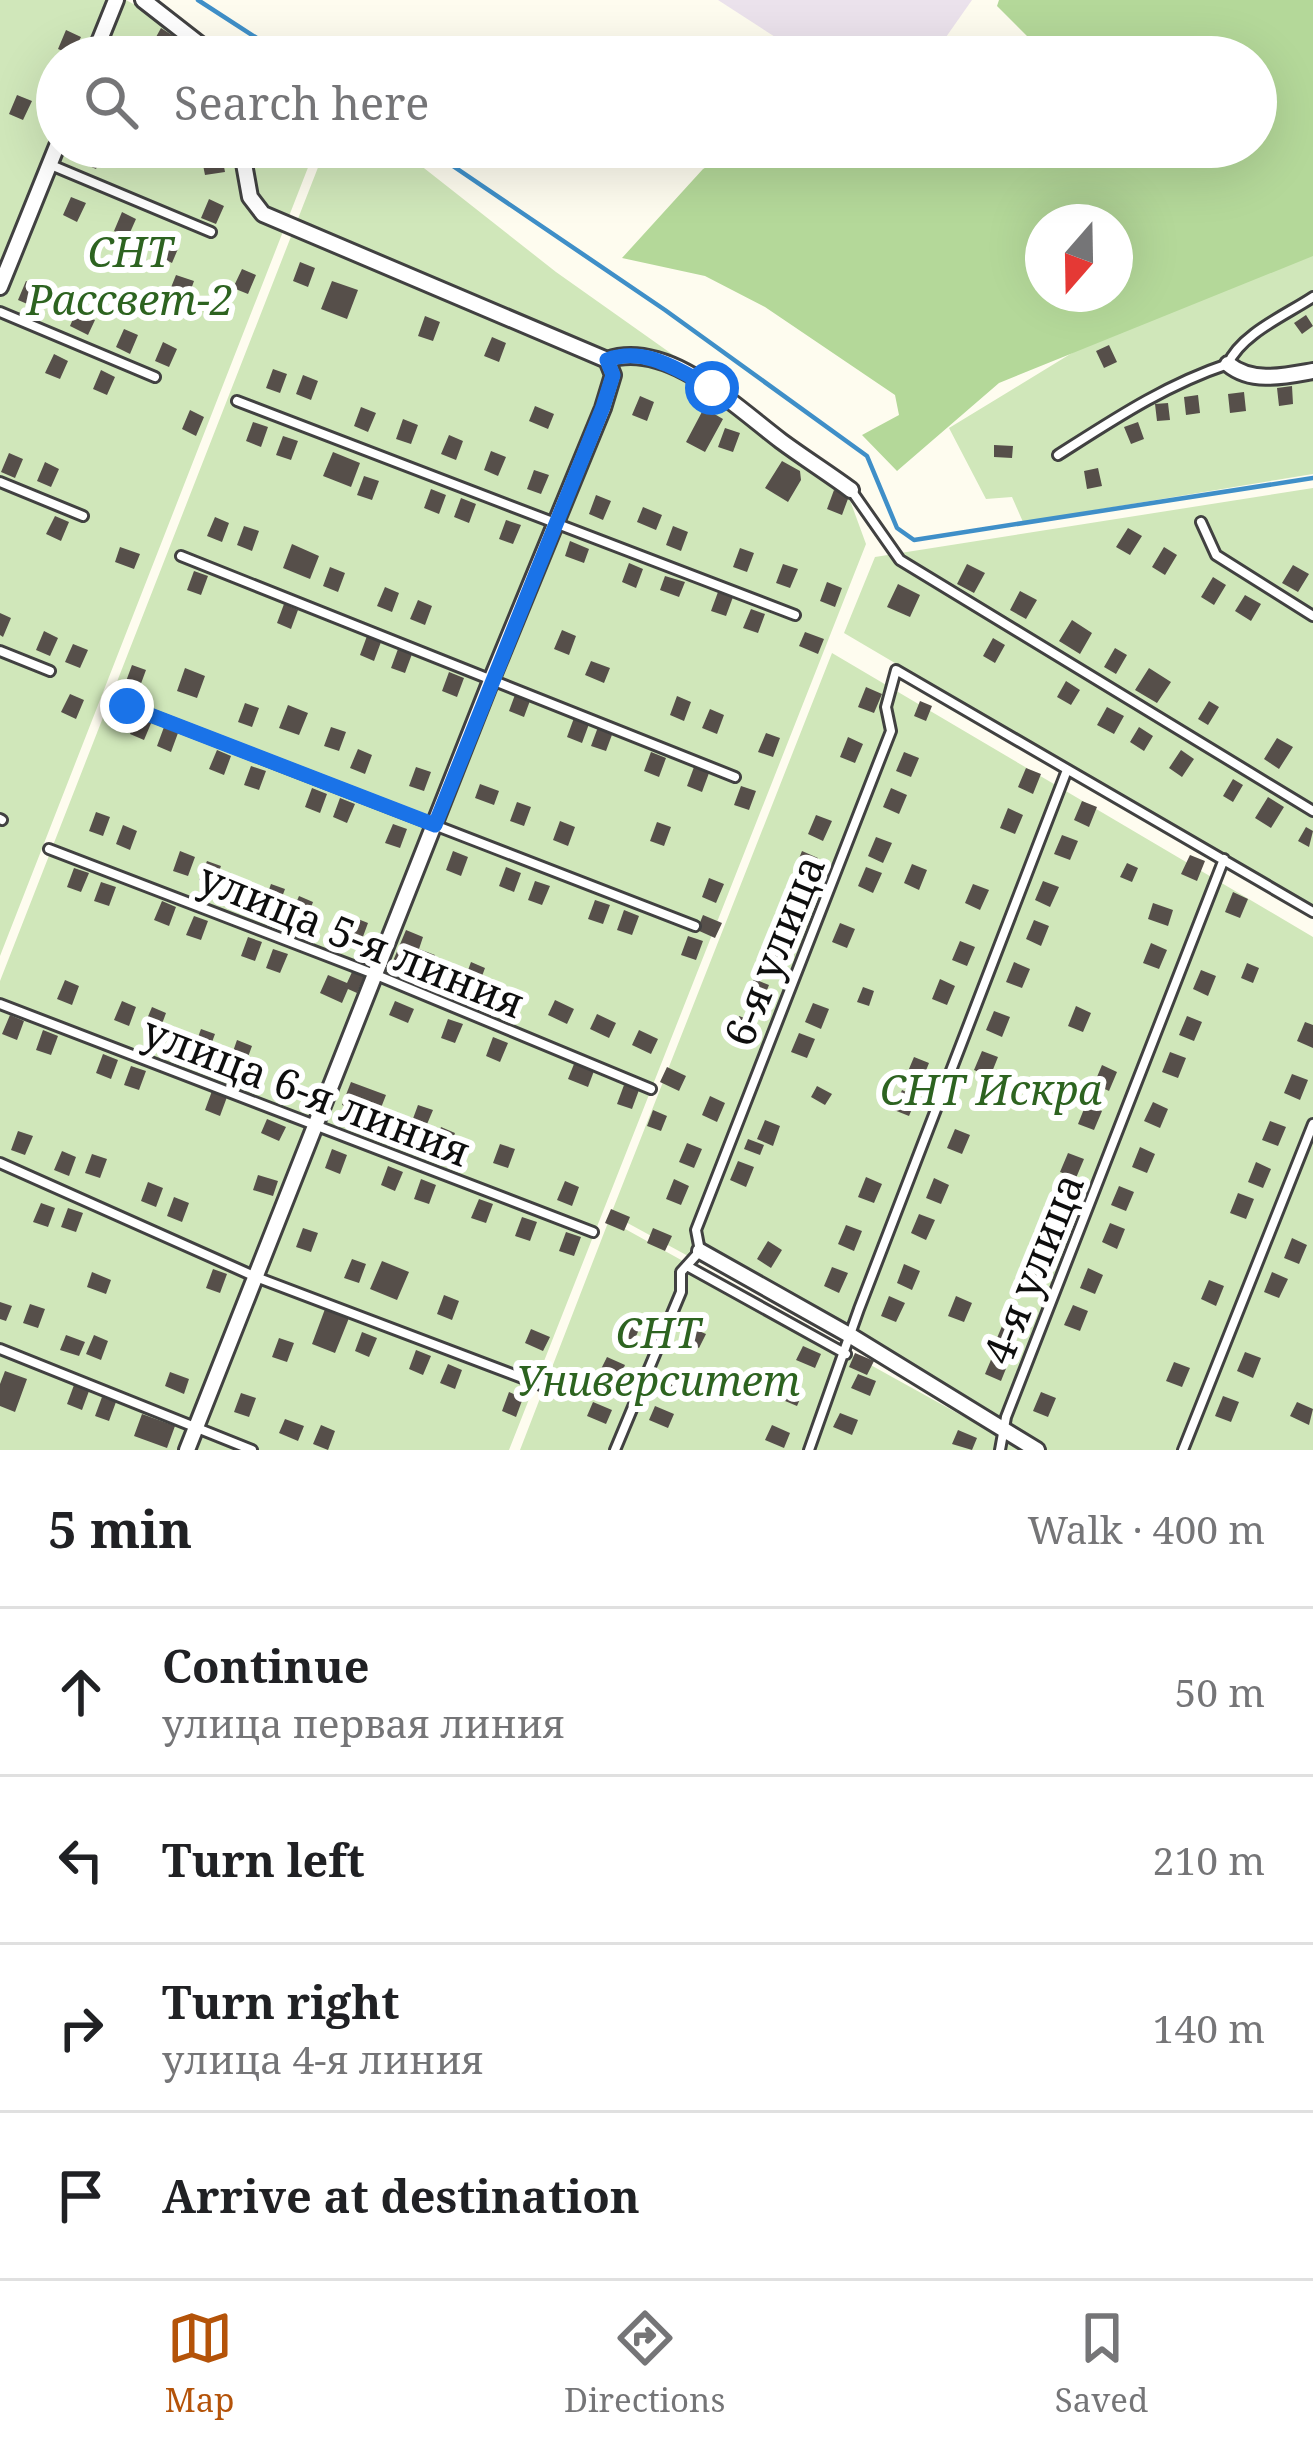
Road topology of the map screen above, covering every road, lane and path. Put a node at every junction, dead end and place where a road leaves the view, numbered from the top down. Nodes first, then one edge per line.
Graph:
1 (116, 0) edge
2 (143, 0) edge
3 (101, 36) edge
4 (189, 36) edge
5 (48, 168) edge
6 (59, 168) edge
7 (245, 168) edge
8 (211, 232) dead end
9 (0, 287) edge
10 (1313, 297) edge
11 (0, 312) edge
12 (607, 360) junction
13 (1228, 364) junction
14 (1313, 371) edge
15 (155, 377) dead end
16 (237, 401) dead end
17 (1058, 455) dead end
18 (0, 482) edge
19 (851, 490) joint
20 (83, 516) dead end
21 (1201, 522) dead end
22 (557, 524) junction
23 (181, 556) dead end
24 (795, 615) dead end
25 (1313, 616) edge
26 (0, 651) edge
27 (50, 671) dead end
28 (492, 678) junction
29 (127, 706) dead end
30 (1067, 770) junction
31 (735, 777) dead end
32 (1313, 811) edge
33 (435, 825) junction
34 (49, 849) dead end
35 (1224, 860) junction
36 (1313, 912) edge
37 (695, 926) dead end
38 (374, 974) junction
39 (0, 1004) edge
40 (651, 1089) dead end
41 (1313, 1124) edge
42 (316, 1126) junction
43 (0, 1163) edge
44 (593, 1232) dead end
45 (700, 1251) junction
46 (687, 1266) junction
47 (256, 1276) junction
48 (851, 1336) junction
49 (0, 1349) edge
50 (846, 1354) junction
51 (546, 1387) dead end
52 (196, 1427) junction
53 (1003, 1444) edge
54 (187, 1450) edge
55 (252, 1450) edge
56 (615, 1450) edge
57 (809, 1450) edge
58 (1037, 1450) edge
59 (1183, 1450) edge

1 - 3 street
2 - 4 street
5 - 9 street
6 - 8 lane
7 - 12 street
10 - 13 lane
11 - 15 lane
12 - 19 street
12 - 22 street
13 - 14 street
13 - 17 lane
16 - 22 lane
18 - 20 lane
19 - 32 lane
21 - 25 lane
22 - 24 lane
22 - 28 street
23 - 28 lane
26 - 27 lane
28 - 31 lane
28 - 33 street
29 - 33 lane
30 - 35 lane
30 - 45 lane, 6-я улица
30 - 48 lane
33 - 37 lane
33 - 38 street
34 - 38 lane, улица 5-я линия
35 - 36 lane
35 - 53 lane, 4-я улица
38 - 40 lane, улица 5-я линия
38 - 42 street
39 - 42 lane, улица 6-я линия
41 - 59 lane
42 - 44 lane, улица 6-я линия
42 - 47 street
43 - 47 lane
45 - 46 lane
45 - 48 street
46 - 50 lane
46 - 56 lane
47 - 51 lane
47 - 52 street
48 - 50 lane
48 - 53 street
49 - 52 lane
50 - 57 lane
52 - 54 street
52 - 55 lane
53 - 58 street

